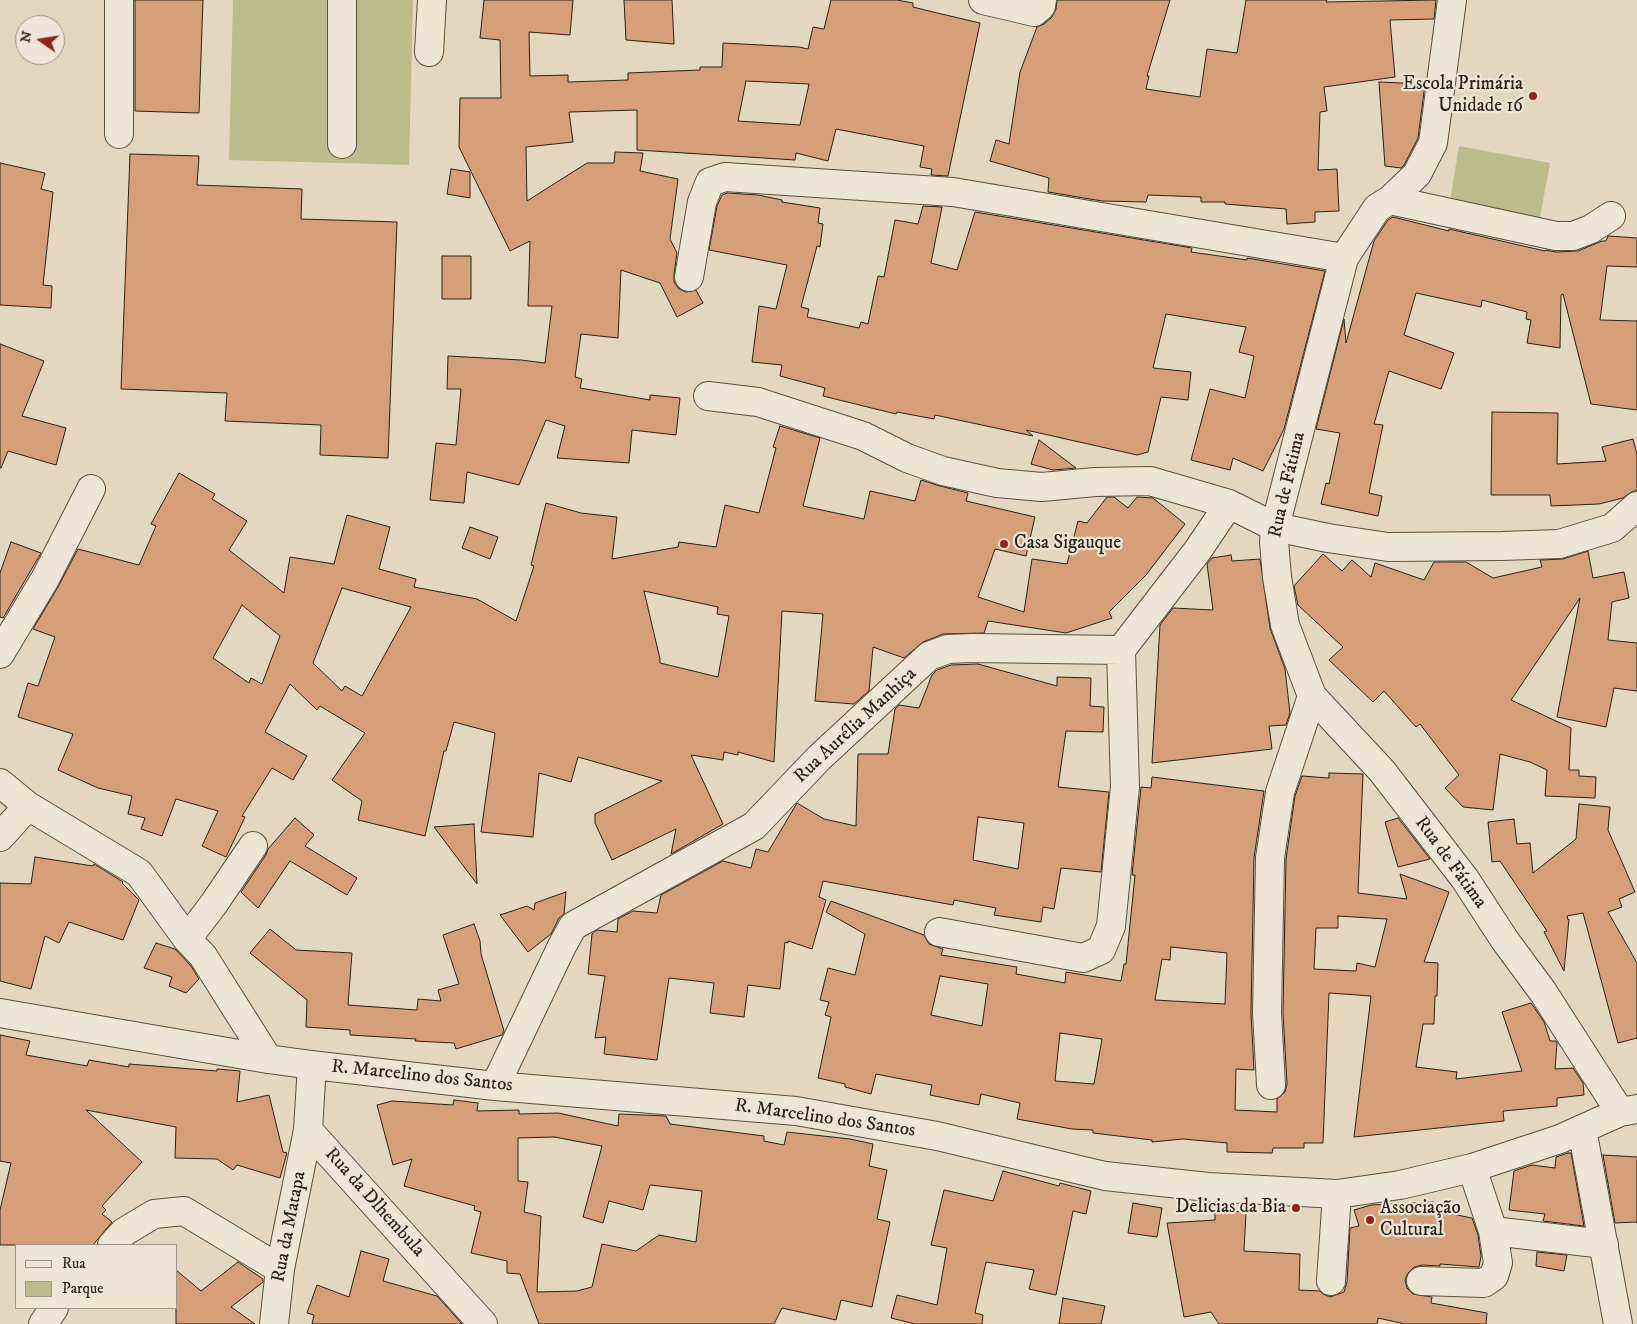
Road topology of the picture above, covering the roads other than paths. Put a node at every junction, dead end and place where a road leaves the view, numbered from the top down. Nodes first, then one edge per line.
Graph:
1 (119, 0) edge
2 (342, 0) edge
3 (432, 0) edge
4 (983, 0) edge
5 (1042, 0) edge
6 (1452, 0) edge
7 (429, 52) dead end
8 (119, 134) dead end
9 (342, 144) dead end
10 (1390, 200) junction
11 (1611, 216) dead end
12 (1344, 258) junction
13 (688, 277) dead end
14 (708, 396) dead end
15 (91, 489) dead end
16 (1229, 504) junction
17 (1637, 506) edge
18 (1275, 527) junction
19 (1122, 650) junction
20 (0, 654) edge
21 (1312, 696) junction
22 (0, 784) edge
23 (28, 806) junction
24 (0, 838) edge
25 (253, 846) dead end
26 (939, 932) dead end
27 (187, 939) junction
28 (0, 1013) edge
29 (268, 1059) junction
30 (312, 1065) junction
31 (1271, 1085) dead end
32 (495, 1086) junction
33 (1628, 1110) edge
34 (1582, 1129) junction
35 (308, 1130) junction
36 (1472, 1168) junction
37 (1337, 1194) junction
38 (1493, 1231) junction
39 (113, 1244) edge
40 (1604, 1244) junction
41 (280, 1269) junction
42 (1331, 1281) dead end
43 (1421, 1281) dead end
44 (53, 1309) edge
45 (43, 1324) edge
46 (274, 1324) edge
47 (483, 1324) edge
48 (1618, 1324) edge

1 - 8 street
2 - 9 street
3 - 7 street
4 - 5 street
6 - 10 street, Rua de Fátima
10 - 11 street
10 - 12 street, Rua de Fátima
12 - 13 street
12 - 18 street, Rua de Fátima
14 - 16 street
15 - 20 street
16 - 18 street
16 - 19 street
17 - 18 street
18 - 21 street, Rua de Fátima
19 - 26 street
19 - 32 street, Rua Aurélia Manhiça
21 - 31 street
21 - 33 street, Rua de Fátima
22 - 23 street
23 - 24 street
23 - 27 street
25 - 27 street
27 - 29 street
28 - 29 street, R. Marcelino dos Santos
29 - 30 street, R. Marcelino dos Santos
30 - 32 street, R. Marcelino dos Santos
30 - 35 street
32 - 37 street, R. Marcelino dos Santos
33 - 34 street, R. Marcelino dos Santos
34 - 36 street, R. Marcelino dos Santos
34 - 40 street
35 - 41 street, Rua da Matapa
35 - 47 street, Rua da Dlhembula
36 - 37 street, R. Marcelino dos Santos
36 - 38 street
37 - 42 street
38 - 40 street
38 - 43 street
39 - 41 street
40 - 48 street
41 - 46 street, Rua da Matapa
44 - 45 street

